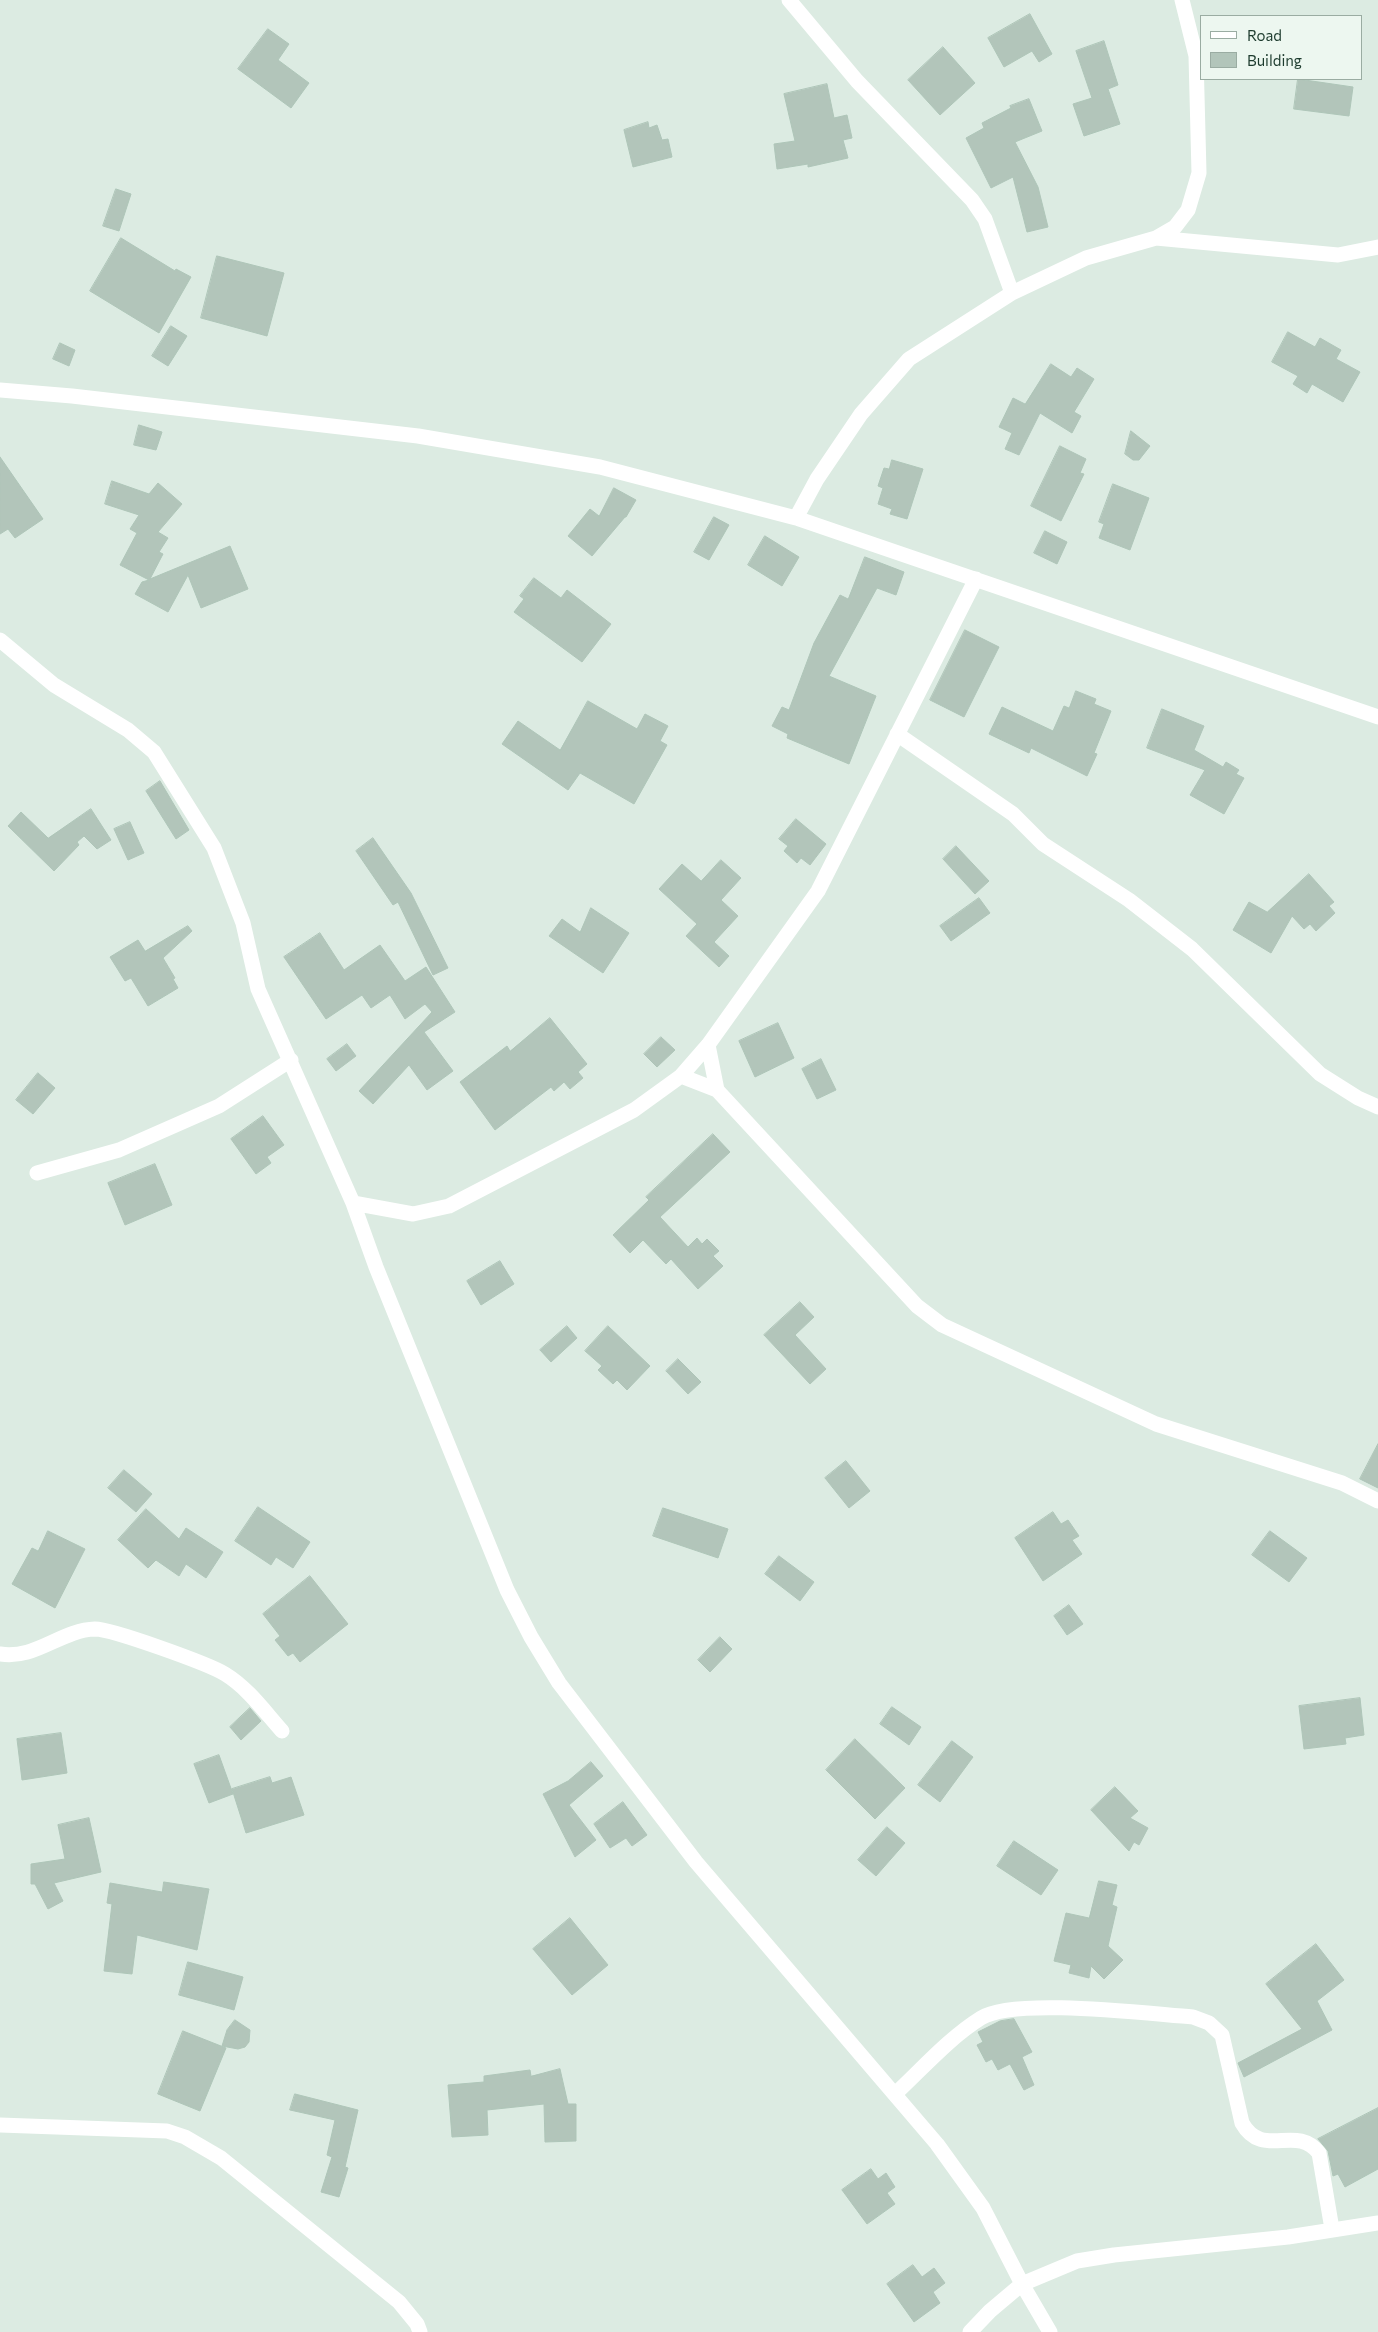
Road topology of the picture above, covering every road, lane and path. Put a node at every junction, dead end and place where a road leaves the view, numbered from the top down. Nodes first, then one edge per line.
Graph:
1 (789, 0) edge
2 (1182, 0) edge
3 (1156, 238) junction
4 (1378, 247) edge
5 (1012, 293) junction
6 (0, 390) edge
7 (796, 518) junction
8 (976, 579) junction
9 (0, 640) edge
10 (1378, 716) edge
11 (897, 734) junction
12 (708, 1045) junction
13 (291, 1060) junction
14 (681, 1076) junction
15 (717, 1090) junction
16 (1378, 1107) edge
17 (36, 1173) dead end
18 (353, 1203) junction
19 (1378, 1501) edge
20 (0, 1654) edge
21 (282, 1731) dead end
22 (895, 2094) junction
23 (0, 2125) edge
24 (1378, 2222) edge
25 (1332, 2229) junction
26 (1022, 2284) junction
27 (420, 2332) edge
28 (970, 2332) edge
29 (1050, 2332) edge

1 - 5 street
2 - 3 street
3 - 4 street
3 - 5 street
5 - 7 street
6 - 7 street
7 - 8 street
8 - 10 street
8 - 11 street
9 - 13 street
11 - 12 street
11 - 16 street
12 - 14 street
12 - 15 street
13 - 17 street
13 - 18 street
14 - 15 street
14 - 18 street
15 - 19 street
18 - 22 street
20 - 21 street
22 - 25 street
22 - 26 street
23 - 27 street
24 - 25 street
25 - 26 street
26 - 28 street
26 - 29 street

